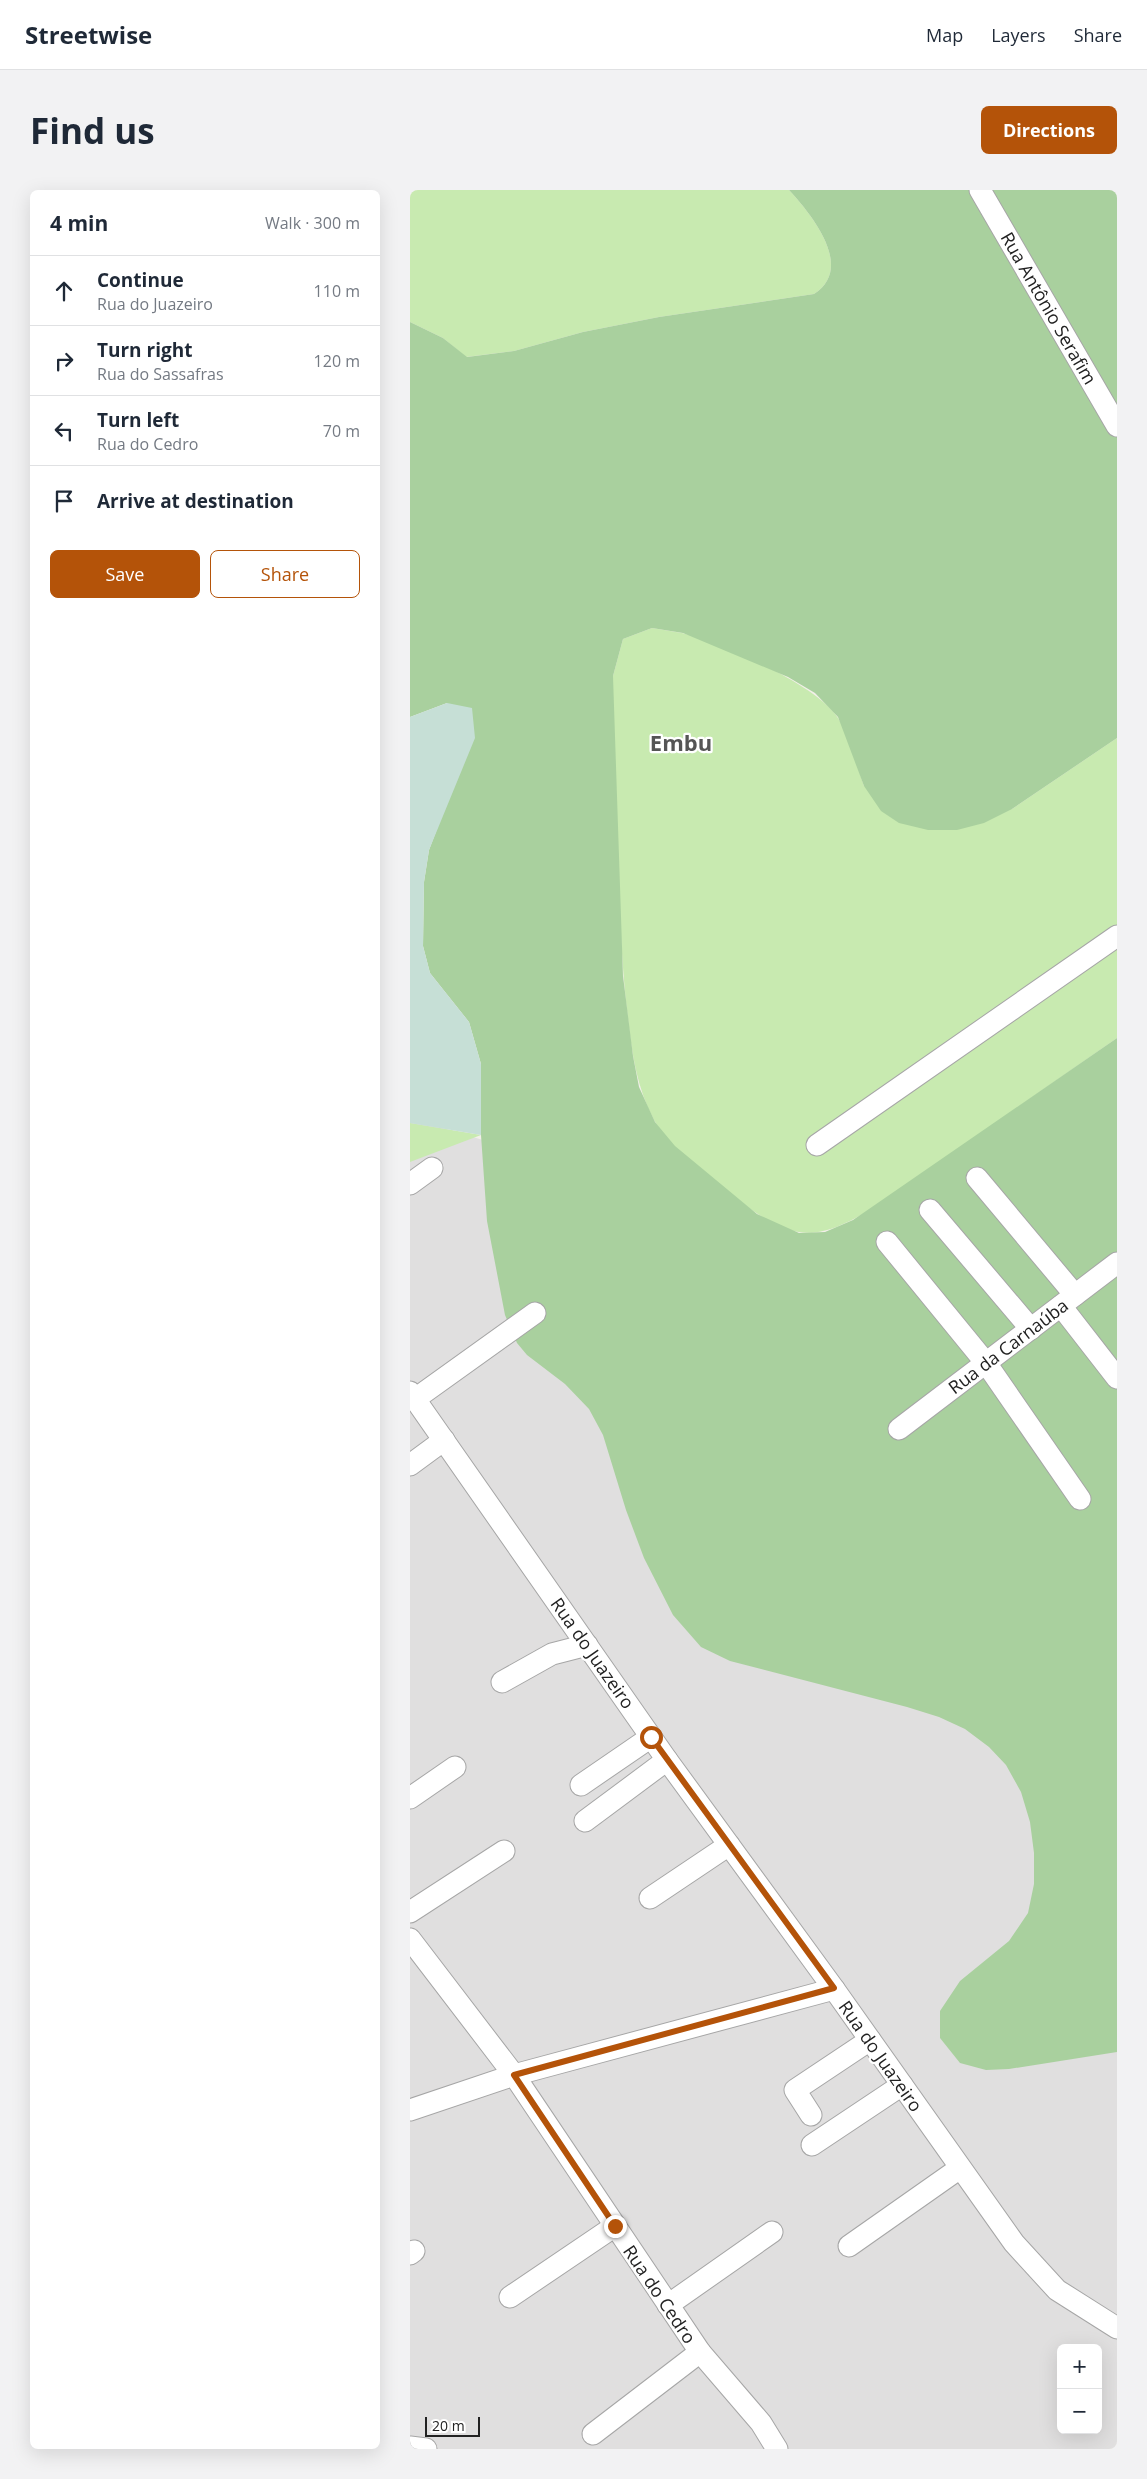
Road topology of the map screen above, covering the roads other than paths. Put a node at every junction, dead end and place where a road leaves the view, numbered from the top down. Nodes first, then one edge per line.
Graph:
1 (980, 190) edge
2 (1117, 426) edge
3 (1117, 936) edge
4 (817, 1145) dead end
5 (432, 1168) dead end
6 (977, 1178) dead end
7 (410, 1184) edge
8 (930, 1210) dead end
9 (887, 1242) dead end
10 (1117, 1263) edge
11 (1068, 1300) junction
12 (535, 1313) dead end
13 (1031, 1329) junction
14 (986, 1363) junction
15 (1117, 1378) edge
16 (413, 1396) edge
17 (899, 1429) dead end
18 (444, 1440) junction
19 (410, 1465) edge
20 (1080, 1499) dead end
21 (587, 1645) junction
22 (502, 1682) dead end
23 (651, 1737) junction
24 (667, 1760) junction
25 (455, 1767) dead end
26 (582, 1785) dead end
27 (410, 1798) edge
28 (585, 1821) dead end
29 (729, 1845) junction
30 (504, 1851) dead end
31 (650, 1898) dead end
32 (410, 1912) edge
33 (410, 1939) edge
34 (834, 1988) junction
35 (870, 2040) junction
36 (514, 2075) junction
37 (902, 2085) junction
38 (410, 2110) edge
39 (811, 2115) dead end
40 (812, 2145) dead end
41 (960, 2168) junction
42 (615, 2226) junction
43 (772, 2232) dead end
44 (849, 2246) dead end
45 (510, 2298) dead end
46 (668, 2305) junction
47 (1117, 2328) edge
48 (700, 2352) junction
49 (593, 2434) dead end
50 (410, 2446) edge
51 (426, 2449) edge
52 (776, 2449) edge

1 - 2 street, Rua Antônio Serafim
3 - 4 street
5 - 7 street
6 - 11 street
8 - 13 street
9 - 14 street
10 - 11 street, Rua da Carnaúba
11 - 13 street, Rua da Carnaúba
11 - 15 street
12 - 16 street
13 - 14 street, Rua da Carnaúba
14 - 17 street, Rua da Carnaúba
14 - 20 street
16 - 18 street, Rua do Juazeiro
18 - 19 street
18 - 21 street, Rua do Juazeiro
21 - 22 street
21 - 23 street, Rua do Juazeiro
23 - 24 street, Rua do Juazeiro
23 - 26 street
24 - 28 street
24 - 29 street, Rua do Juazeiro
25 - 27 street
29 - 31 street
29 - 34 street, Rua do Juazeiro
30 - 32 street
33 - 36 street, Rua do Cedro
34 - 35 street, Rua do Juazeiro
34 - 36 street
35 - 37 street, Rua do Juazeiro
35 - 39 street
36 - 38 street
36 - 42 street, Rua do Cedro
37 - 40 street
37 - 41 street, Rua do Juazeiro
41 - 44 street
41 - 47 street, Rua do Juazeiro
42 - 45 street
42 - 46 street, Rua do Cedro
43 - 46 street
46 - 48 street, Rua do Cedro
48 - 49 street
48 - 52 street, Rua do Cedro
50 - 51 street

